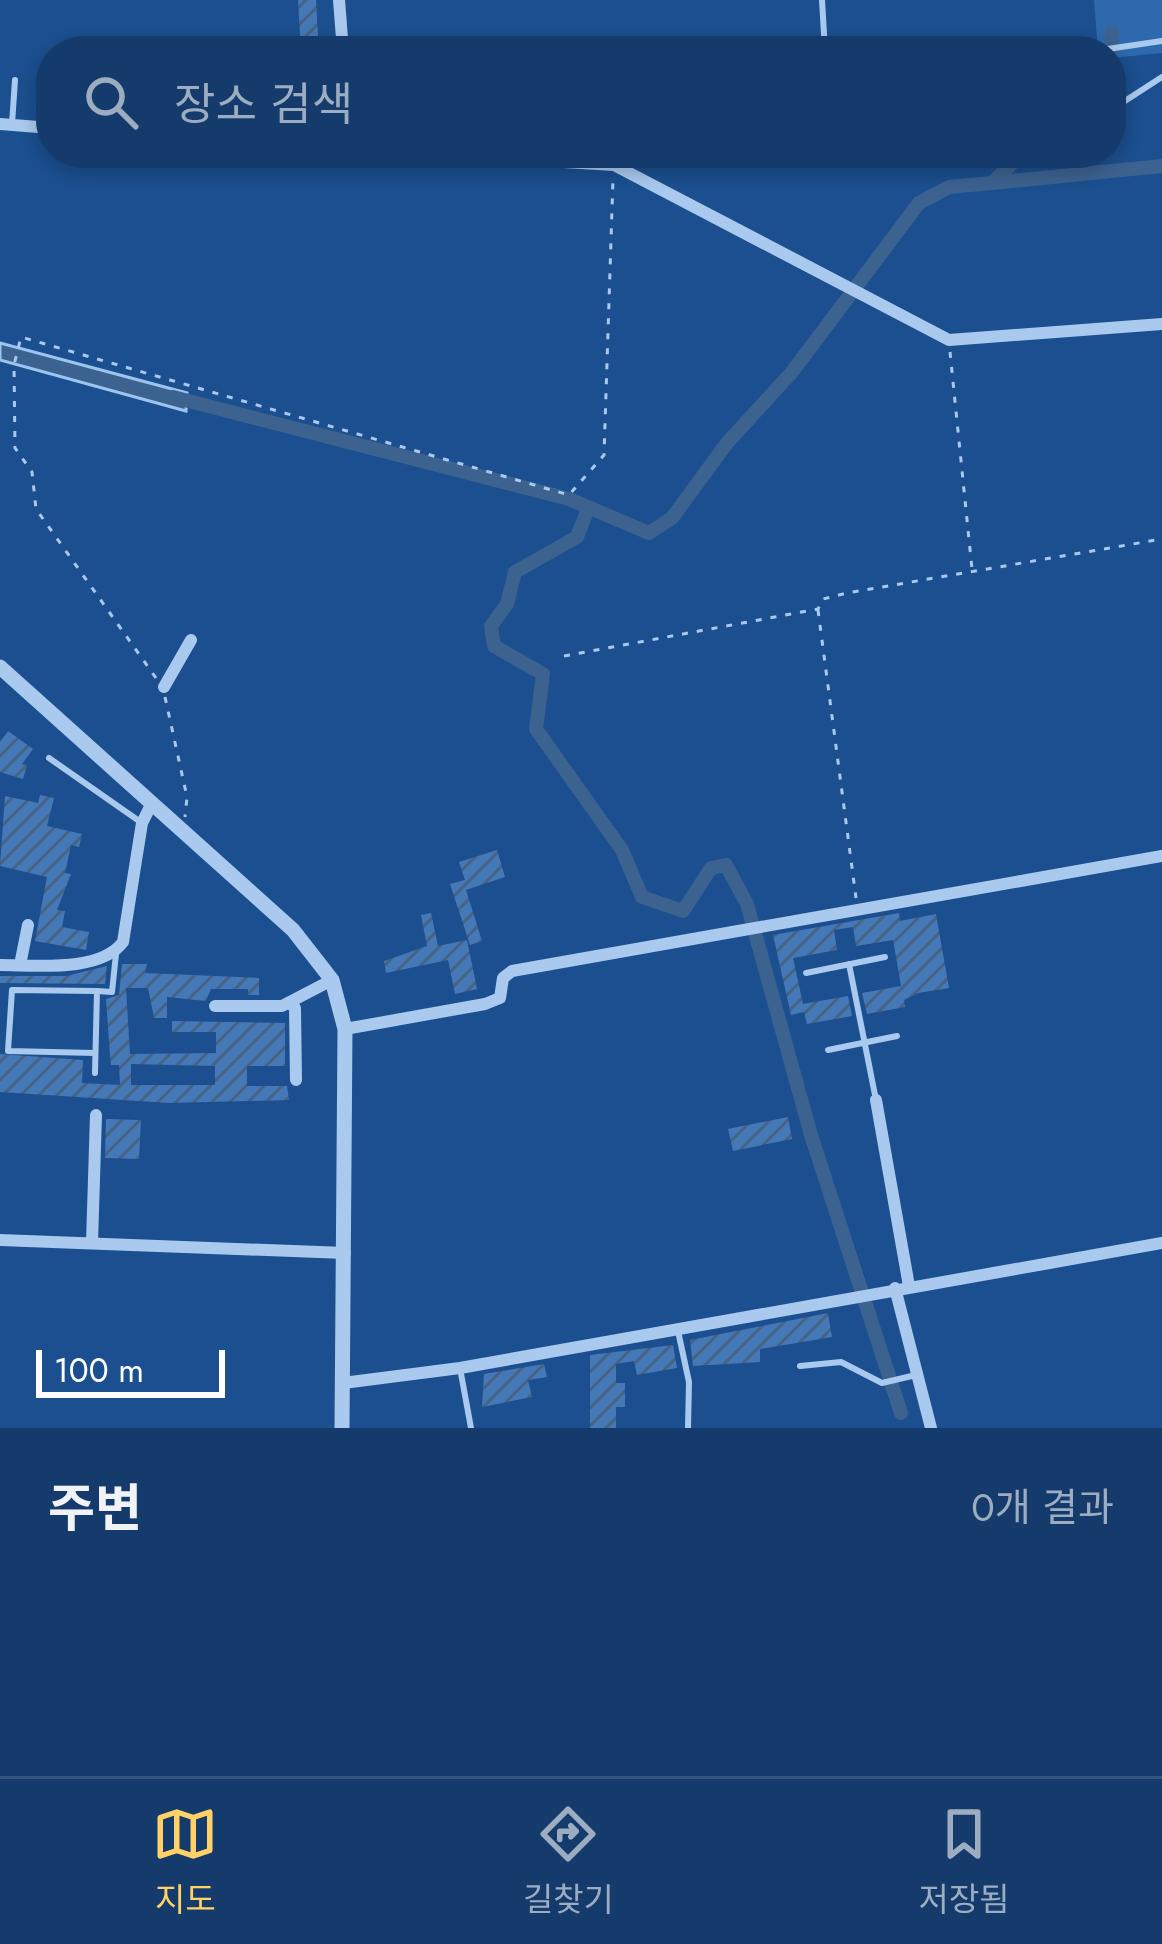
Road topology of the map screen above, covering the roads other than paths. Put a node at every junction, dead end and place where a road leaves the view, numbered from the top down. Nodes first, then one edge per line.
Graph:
1 (339, 0) edge
2 (821, 0) edge
3 (342, 36) edge
4 (824, 36) edge
5 (1162, 40) edge
6 (1126, 46) edge
7 (1162, 77) edge
8 (15, 80) dead end
9 (1126, 100) edge
10 (6, 124) edge
11 (36, 127) edge
12 (620, 168) edge
13 (1162, 324) edge
14 (191, 640) dead end
15 (0, 667) edge
16 (164, 687) road end
17 (49, 758) dead end
18 (152, 805) junction
19 (142, 823) junction
20 (1162, 856) edge
21 (28, 925) dead end
22 (117, 950) junction
23 (885, 957) dead end
24 (0, 964) edge
25 (20, 964) junction
26 (849, 964) junction
27 (806, 973) dead end
28 (332, 980) junction
29 (97, 991) junction
30 (290, 1003) junction
31 (215, 1006) dead end
32 (345, 1030) junction
33 (897, 1036) dead end
34 (865, 1042) junction
35 (828, 1050) dead end
36 (95, 1053) junction
37 (95, 1073) dead end
38 (296, 1080) dead end
39 (876, 1100) joint
40 (96, 1115) dead end
41 (0, 1240) edge
42 (92, 1243) junction
43 (1162, 1243) edge
44 (345, 1253) junction
45 (902, 1287) junction
46 (678, 1328) junction
47 (800, 1366) dead end
48 (460, 1368) junction
49 (920, 1374) junction
50 (343, 1383) junction
51 (342, 1428) edge
52 (471, 1428) edge
53 (688, 1428) edge
54 (931, 1428) edge

1 - 3 street
2 - 4 lane
5 - 6 lane
7 - 9 lane
8 - 10 lane
10 - 11 street
12 - 13 street
14 - 16 street
15 - 18 street
17 - 19 lane
18 - 19 street
18 - 28 street
19 - 22 street
20 - 32 street
21 - 25 street
22 - 25 street
22 - 29 lane
23 - 26 lane
24 - 25 street
26 - 27 lane
26 - 34 lane
28 - 30 street
28 - 32 street
29 - 36 lane
29 - 36 lane
30 - 31 street
30 - 38 street
32 - 44 street
33 - 34 lane
34 - 35 lane
34 - 39 lane
36 - 37 lane
39 - 45 street
40 - 42 street
41 - 42 street
42 - 44 street
43 - 45 street
44 - 50 street
45 - 46 street
45 - 49 street
46 - 48 street
46 - 53 lane
47 - 49 lane
48 - 50 street
48 - 52 lane
49 - 54 street
50 - 51 street

